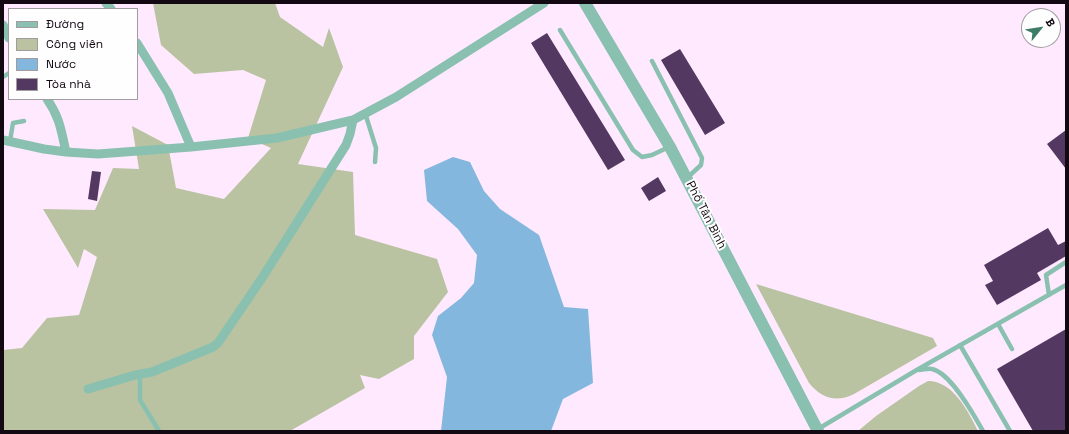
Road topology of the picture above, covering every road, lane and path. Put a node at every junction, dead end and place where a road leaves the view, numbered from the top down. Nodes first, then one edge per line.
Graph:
1 (544, 3) edge
2 (585, 3) edge
3 (3, 25) edge
4 (560, 30) dead end
5 (8, 36) edge
6 (138, 45) edge
7 (652, 61) dead end
8 (48, 100) edge
9 (365, 113) junction
10 (353, 120) junction
11 (24, 121) dead end
12 (6, 140) edge
13 (191, 147) junction
14 (670, 147) junction
15 (66, 152) junction
16 (375, 162) dead end
17 (687, 178) junction
18 (1066, 262) edge
19 (1066, 285) edge
20 (1048, 295) junction
21 (998, 324) junction
22 (960, 345) junction
23 (1012, 349) dead end
24 (915, 371) junction
25 (140, 374) junction
26 (88, 389) dead end
27 (817, 430) edge
28 (159, 431) edge
29 (983, 431) edge
30 (1010, 431) edge

1 - 9 street
2 - 14 street, Phố Tân Bình
3 - 5 street
4 - 14 lane
6 - 13 street
7 - 17 lane
8 - 15 street
9 - 10 street
9 - 16 lane
10 - 13 street
10 - 25 street
11 - 12 lane
12 - 15 street
13 - 15 street
14 - 17 street, Phố Tân Bình
17 - 27 street, Phố Tân Bình
18 - 20 lane
19 - 20 lane
20 - 21 lane
21 - 22 lane
21 - 23 lane
22 - 24 lane
22 - 30 lane
24 - 27 lane
24 - 29 lane
25 - 26 street
25 - 28 lane

